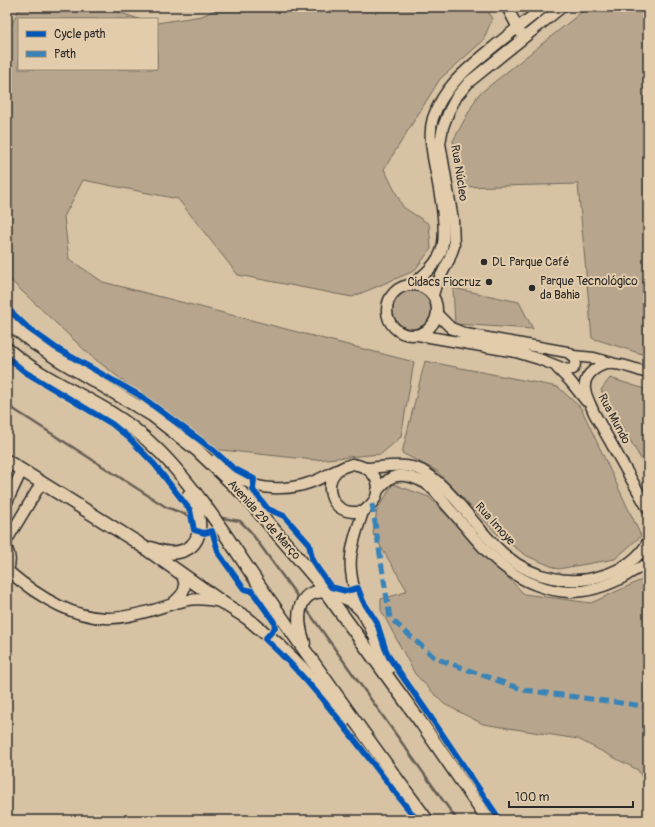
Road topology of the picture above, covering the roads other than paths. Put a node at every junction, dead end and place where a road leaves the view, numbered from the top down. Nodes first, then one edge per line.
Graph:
1 (507, 7) edge
2 (544, 7) edge
3 (562, 7) edge
4 (518, 27) junction
5 (523, 38) junction
6 (412, 284) junction
7 (433, 295) junction
8 (437, 314) junction
9 (7, 322) edge
10 (418, 334) junction
11 (7, 349) edge
12 (573, 356) junction
13 (614, 364) junction
14 (554, 365) junction
15 (648, 373) edge
16 (594, 413) junction
17 (197, 450) junction
18 (7, 461) edge
19 (174, 468) junction
20 (367, 468) junction
21 (22, 470) junction
22 (337, 470) junction
23 (42, 482) junction
24 (377, 491) junction
25 (7, 502) edge
26 (648, 509) edge
27 (363, 512) junction
28 (7, 540) edge
29 (135, 541) junction
30 (648, 541) edge
31 (7, 549) edge
32 (648, 564) edge
33 (7, 572) edge
34 (181, 573) junction
35 (322, 592) junction
36 (174, 602) junction
37 (223, 603) junction
38 (362, 611) junction
39 (308, 656) junction
40 (422, 724) junction
41 (415, 804) junction
42 (427, 820) edge
43 (488, 820) edge

1 - 4 street
2 - 4 street, Rua Núcleo
3 - 5 street, Rua Núcleo
4 - 5 street
4 - 6 street, Rua Núcleo
5 - 7 street, Rua Núcleo
6 - 7 street
6 - 10 street
7 - 8 street
8 - 10 street
8 - 12 street
9 - 17 main road, Avenida 29 de Março
10 - 14 street
11 - 19 main road
12 - 13 street
12 - 14 street
13 - 15 street
13 - 16 street, Rua Mundo
14 - 16 street
16 - 26 street, Rua Mundo
17 - 22 street
17 - 35 main road, Avenida 29 de Março
18 - 21 main road
19 - 29 main road
19 - 39 main road
20 - 22 street
20 - 24 street
20 - 30 street, Rua Imoye
21 - 23 main road
21 - 25 street
22 - 27 street
23 - 28 street
23 - 29 main road
24 - 27 street
24 - 32 street, Rua Imoye
27 - 38 street
29 - 34 main road
31 - 33 street
33 - 36 street
34 - 36 street
34 - 37 main road
35 - 38 main road
35 - 39 main road
35 - 40 main road, Avenida 29 de Março
36 - 37 street
37 - 41 main road
38 - 40 main road
39 - 41 main road
40 - 43 main road, Avenida 29 de Março
41 - 42 main road

